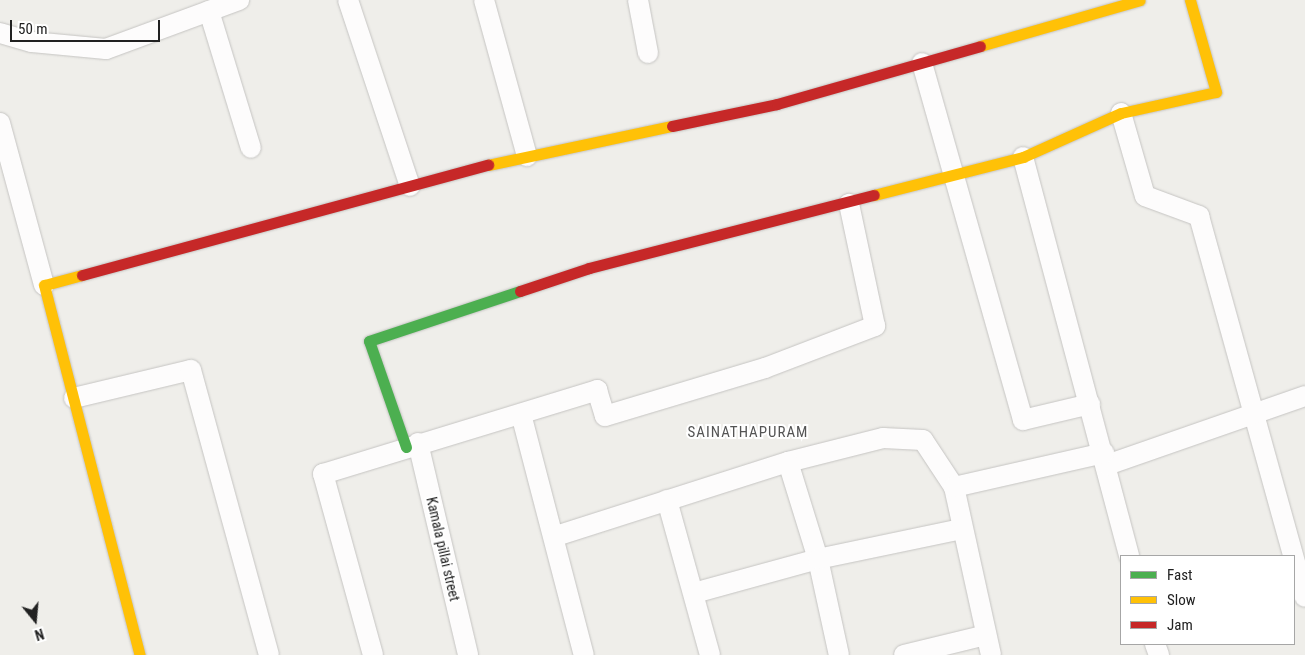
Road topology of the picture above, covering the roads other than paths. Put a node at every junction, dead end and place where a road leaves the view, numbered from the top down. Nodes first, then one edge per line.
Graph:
1 (239, 0) edge
2 (348, 0) edge
3 (484, 0) edge
4 (638, 0) edge
5 (1140, 0) edge
6 (1190, 0) edge
7 (210, 11) junction
8 (0, 33) edge
9 (648, 53) dead end
10 (922, 64) junction
11 (1121, 113) junction
12 (0, 123) edge
13 (252, 148) dead end
14 (526, 156) junction
15 (1023, 157) junction
16 (954, 176) junction
17 (410, 186) junction
18 (849, 204) junction
19 (44, 285) junction
20 (1305, 396) edge
21 (74, 398) junction
22 (1090, 404) junction
23 (1255, 410) junction
24 (521, 414) junction
25 (412, 445) junction
26 (1106, 459) junction
27 (788, 462) junction
28 (954, 487) junction
29 (667, 500) junction
30 (962, 529) junction
31 (556, 536) junction
32 (1129, 555) edge
33 (1294, 555) edge
34 (818, 559) junction
35 (1295, 559) edge
36 (694, 593) junction
37 (1305, 596) edge
38 (986, 635) junction
39 (140, 655) edge
40 (268, 655) edge
41 (373, 655) edge
42 (468, 655) edge
43 (584, 655) edge
44 (710, 655) edge
45 (840, 655) edge
46 (904, 655) edge
47 (991, 655) edge

1 - 7 street
2 - 17 street
3 - 14 street
4 - 9 street
5 - 10 street
6 - 11 street
7 - 8 street
7 - 13 street
10 - 14 street
10 - 16 street
11 - 15 street
11 - 23 street
12 - 19 street
14 - 17 street
15 - 16 street
15 - 22 street
16 - 18 street
16 - 22 street
17 - 19 street
18 - 24 street
18 - 25 street
19 - 21 street
20 - 23 street
21 - 39 street
21 - 40 street
22 - 26 street
23 - 26 street
23 - 33 street
24 - 25 street
24 - 31 street
25 - 41 street
25 - 42 street, Kamala pillai street
26 - 28 street
26 - 32 street
27 - 28 street
27 - 29 street
27 - 34 street
28 - 30 street
29 - 31 street
29 - 36 street
30 - 34 street
30 - 38 street
31 - 43 street
34 - 36 street
34 - 45 street
35 - 37 street
36 - 44 street
38 - 46 street
38 - 47 street

